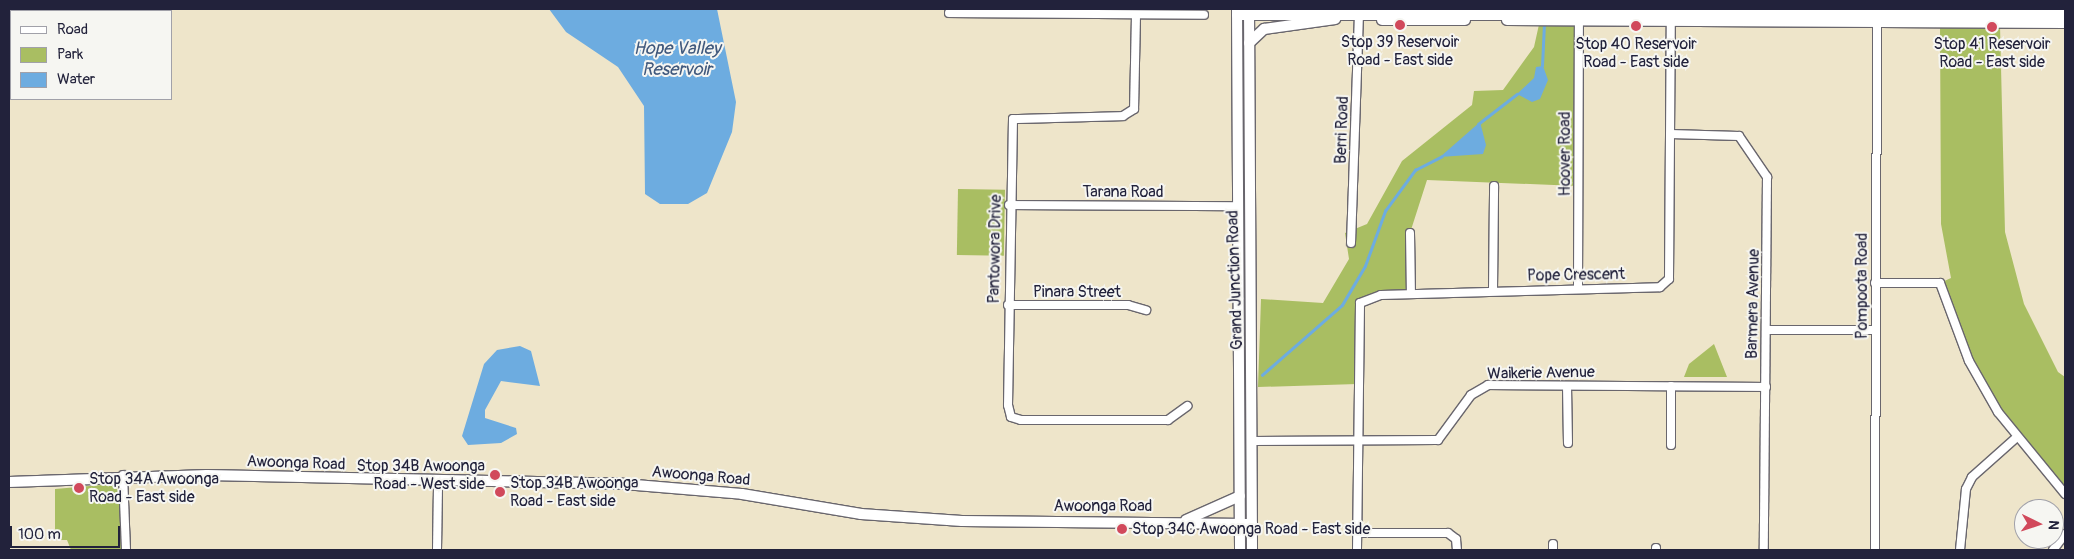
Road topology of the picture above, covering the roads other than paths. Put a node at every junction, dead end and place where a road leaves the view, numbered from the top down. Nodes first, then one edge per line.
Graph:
1 (1282, 9) edge
2 (1237, 12) edge
3 (1249, 12) edge
4 (1296, 12) junction
5 (949, 13) dead end
6 (1136, 14) junction
7 (1940, 14) edge
8 (1204, 15) dead end
9 (2065, 15) edge
10 (1359, 16) junction
11 (1877, 16) junction
12 (1579, 17) junction
13 (1671, 17) junction
14 (1998, 18) junction
15 (1335, 19) junction
16 (2065, 23) edge
17 (1249, 43) junction
18 (1670, 134) junction
19 (1247, 176) junction
20 (1494, 186) dead end
21 (1009, 205) junction
22 (1236, 206) junction
23 (1248, 224) junction
24 (1410, 233) dead end
25 (1351, 243) dead end
26 (1875, 283) junction
27 (1578, 287) junction
28 (1493, 290) junction
29 (1411, 294) junction
30 (1008, 305) junction
31 (1146, 310) dead end
32 (1767, 330) junction
33 (1875, 330) junction
34 (1567, 386) junction
35 (1670, 386) junction
36 (1766, 387) junction
37 (1188, 406) dead end
38 (2016, 438) junction
39 (1357, 440) junction
40 (1252, 441) junction
41 (1568, 443) dead end
42 (1671, 444) dead end
43 (123, 475) junction
44 (9, 482) edge
45 (438, 482) junction
46 (2065, 494) edge
47 (1240, 496) junction
48 (1181, 522) junction
49 (1240, 524) junction
50 (1252, 524) junction
51 (1357, 533) junction
52 (2065, 534) edge
53 (126, 550) edge
54 (437, 550) edge
55 (1240, 550) edge
56 (1252, 550) edge
57 (1357, 550) edge
58 (1457, 550) edge
59 (1764, 550) edge
60 (1875, 550) edge
61 (1960, 550) edge
62 (2053, 550) edge

1 - 4 main road
2 - 3 main road
2 - 22 main road, Grand Junction Road
3 - 4 main road
3 - 15 main road
3 - 17 main road, Grand Junction Road
4 - 10 main road
5 - 6 street
6 - 8 street
6 - 21 street, Pantowora Drive
7 - 11 main road
7 - 14 main road
9 - 14 main road
10 - 12 main road
10 - 15 main road
10 - 25 street, Berri Road
11 - 13 main road
11 - 26 street, Pompoota Road
12 - 13 main road
12 - 27 street, Hoover Road
13 - 18 street, Pope Crescent
14 - 16 main road
15 - 17 main road
17 - 19 main road, Grand Junction Road
18 - 27 street, Pope Crescent
18 - 32 street, Barmera Avenue
19 - 22 main road
19 - 23 main road, Grand Junction Road
20 - 28 street
21 - 22 street, Tarana Road
21 - 30 street, Pantowora Drive
22 - 23 main road
22 - 47 main road, Grand Junction Road
23 - 40 main road, Grand Junction Road
24 - 29 street
26 - 33 street, Pompoota Road
26 - 38 street
27 - 28 street, Pope Crescent
28 - 29 street, Pope Crescent
29 - 39 street, Pope Crescent
30 - 31 street, Pinara Street
30 - 37 street, Pantowora Drive
32 - 33 street
32 - 36 street, Barmera Avenue
33 - 60 street, Pompoota Road
34 - 35 street, Waikerie Avenue
34 - 39 street, Waikerie Avenue
34 - 41 street
35 - 36 street, Waikerie Avenue
35 - 42 street
36 - 59 street, Barmera Avenue
38 - 46 street
38 - 61 street
39 - 40 street, Waikerie Avenue
39 - 51 street
40 - 50 main road, Grand Junction Road
43 - 44 main road, Awoonga Road
43 - 45 main road, Awoonga Road
43 - 53 street
45 - 48 main road, Awoonga Road
45 - 54 street
47 - 48 main road
47 - 49 main road, Grand Junction Road
48 - 49 main road, Awoonga Road
49 - 50 main road, Awoonga Road
49 - 55 main road, Grand Junction Road
50 - 56 main road, Grand Junction Road
51 - 57 street
51 - 58 street
52 - 62 street

